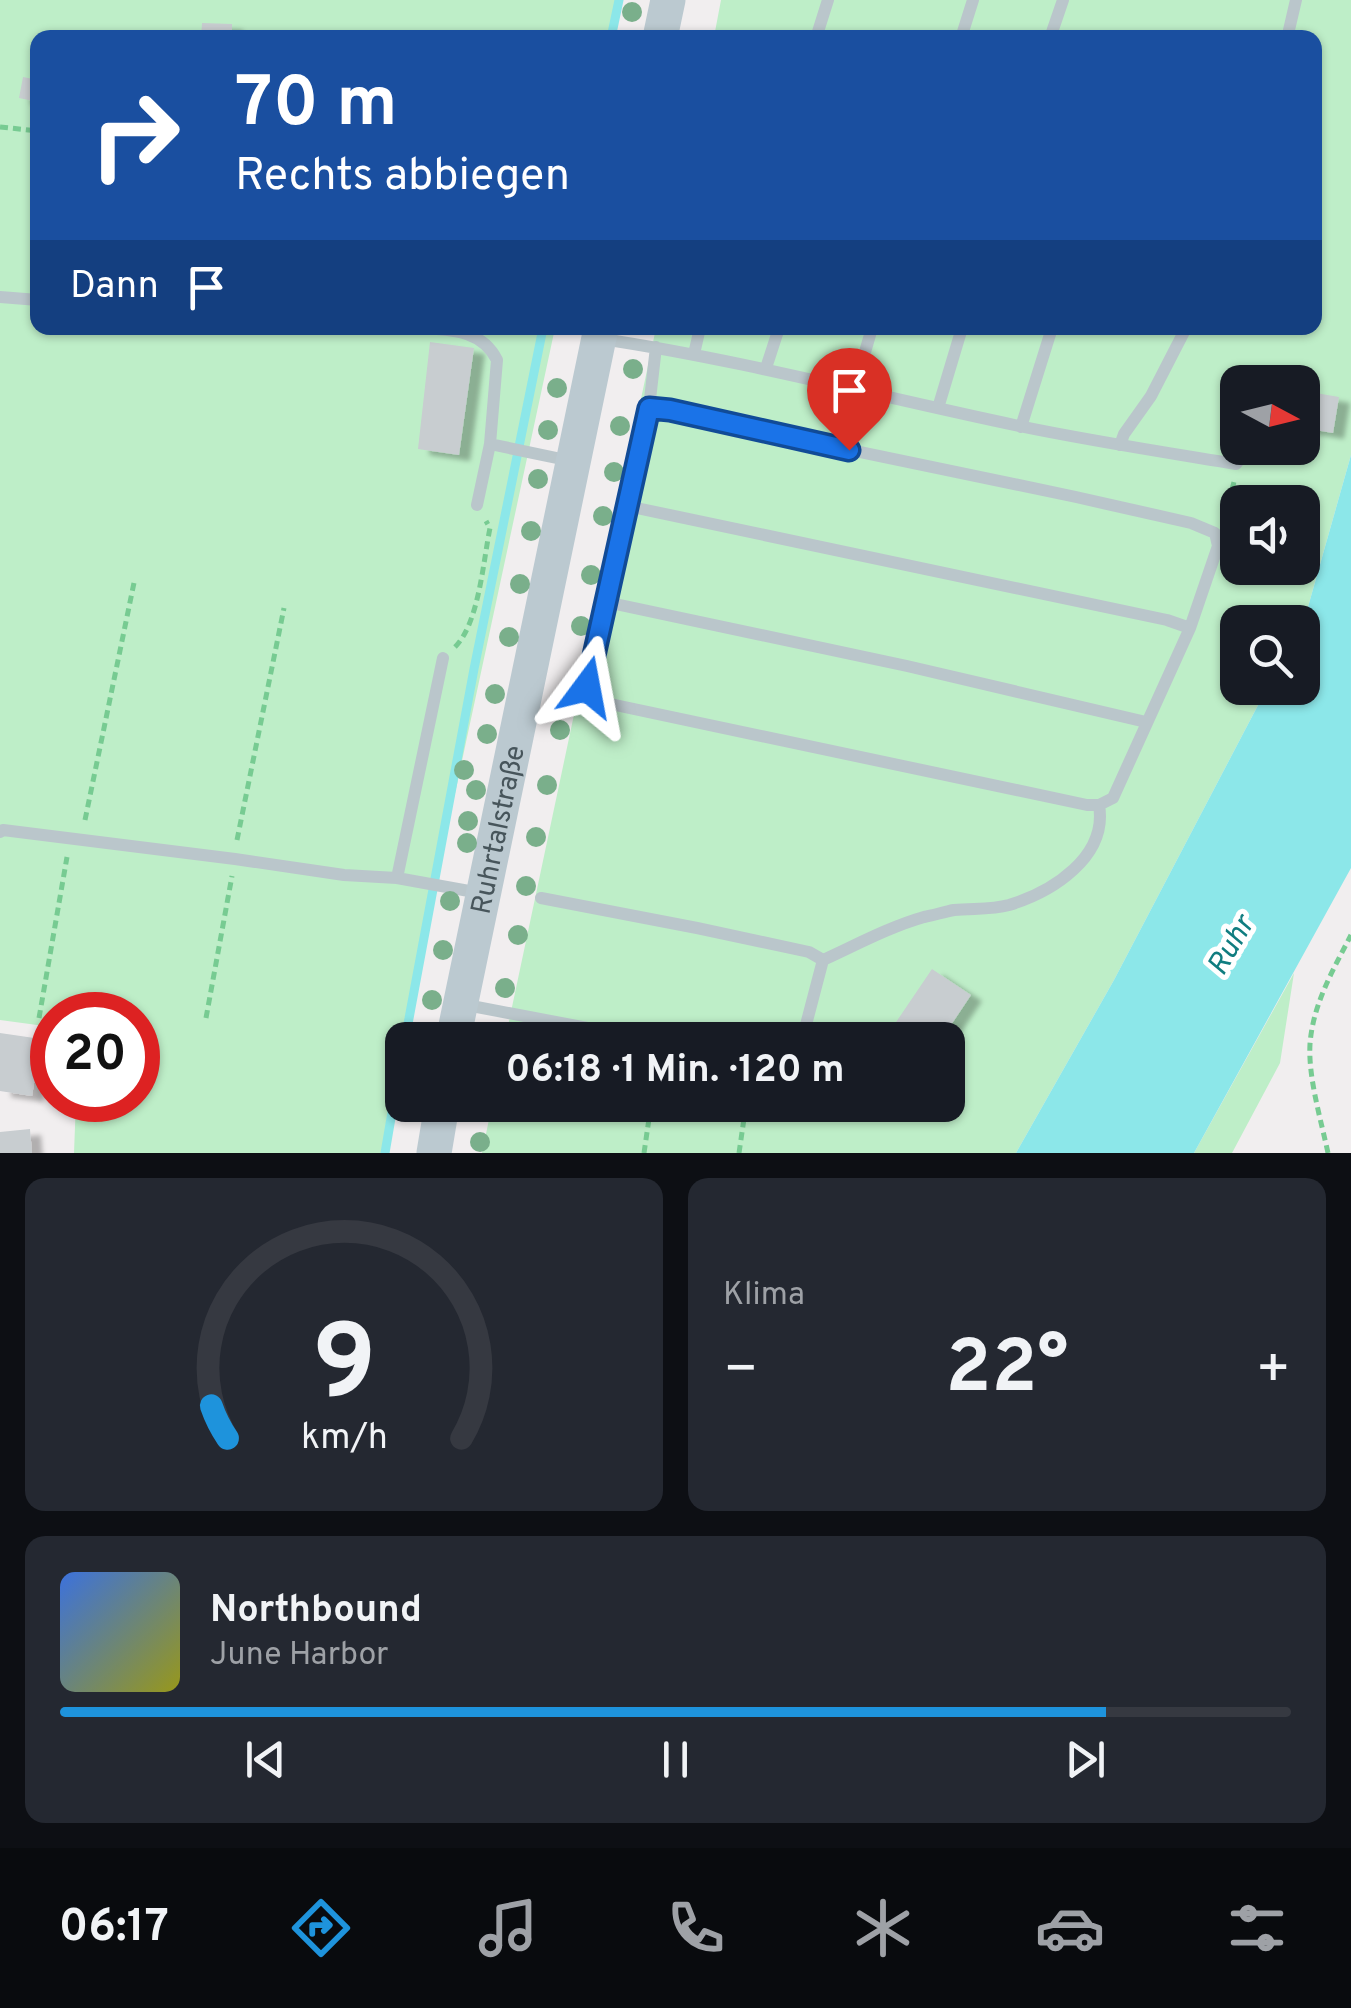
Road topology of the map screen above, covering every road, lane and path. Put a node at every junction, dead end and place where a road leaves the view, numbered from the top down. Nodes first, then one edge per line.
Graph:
1 (668, 0) edge
2 (828, 0) edge
3 (973, 0) edge
4 (1063, 0) edge
5 (1296, 0) edge
6 (662, 30) edge
7 (819, 30) edge
8 (964, 30) edge
9 (1053, 30) edge
10 (1289, 30) dead end
11 (0, 127) edge
12 (30, 130) edge
13 (0, 297) edge
14 (30, 299) edge
15 (467, 335) edge
16 (600, 335) edge
17 (608, 335) edge
18 (698, 335) edge
19 (777, 335) edge
20 (870, 335) edge
21 (960, 335) edge
22 (1050, 335) edge
23 (1182, 335) edge
24 (656, 347) junction
25 (694, 354) junction
26 (766, 368) junction
27 (854, 390) junction
28 (649, 408) junction
29 (938, 408) junction
30 (1021, 426) junction
31 (490, 444) junction
32 (1120, 445) junction
33 (1220, 461) edge
34 (574, 462) junction
35 (1236, 465) edge
36 (478, 505) joint
37 (627, 506) junction
38 (1215, 534) junction
39 (135, 578) dead end
40 (606, 602) junction
41 (284, 608) dead end
42 (1190, 628) junction
43 (443, 658) joint
44 (1146, 722) junction
45 (1100, 804) junction
46 (0, 832) edge
47 (74, 840) junction
48 (235, 858) junction
49 (397, 878) junction
50 (482, 894) junction
51 (541, 898) dead end
52 (1351, 935) edge
53 (823, 960) junction
54 (45, 992) edge
55 (459, 1004) junction
56 (206, 1018) dead end
57 (456, 1022) edge
58 (555, 1022) edge
59 (807, 1022) edge
60 (439, 1122) edge
61 (649, 1122) edge
62 (744, 1122) edge
63 (434, 1153) edge
64 (644, 1153) edge
65 (739, 1153) edge
66 (1328, 1153) edge

1 - 6 main road
2 - 7 lane
3 - 8 lane
4 - 9 lane
5 - 10 lane
11 - 12 path
13 - 14 lane
15 - 31 lane
16 - 34 main road, Ruhrtalstraße
17 - 24 lane
18 - 25 lane
19 - 26 lane
20 - 27 lane
21 - 29 lane
22 - 30 lane
23 - 32 lane
24 - 25 lane
24 - 28 lane
25 - 26 lane
26 - 27 lane
27 - 29 lane
28 - 37 lane
28 - 38 lane
29 - 30 lane
30 - 32 lane
31 - 34 lane
31 - 36 lane
32 - 33 lane
34 - 50 main road, Ruhrtalstraße
35 - 38 path
36 - 43 path
37 - 40 lane
37 - 42 lane
38 - 42 lane
39 - 47 path
40 - 44 lane
40 - 45 lane
41 - 48 path
42 - 44 lane
43 - 49 lane
44 - 45 lane
45 - 53 lane
46 - 47 lane
47 - 48 lane
47 - 54 path
48 - 49 lane
48 - 56 path
49 - 50 lane
50 - 55 main road, Ruhrtalstraße
51 - 53 lane
52 - 66 path
53 - 59 lane
55 - 57 main road, Ruhrtalstraße
55 - 58 lane
60 - 63 main road
61 - 64 path
62 - 65 path

